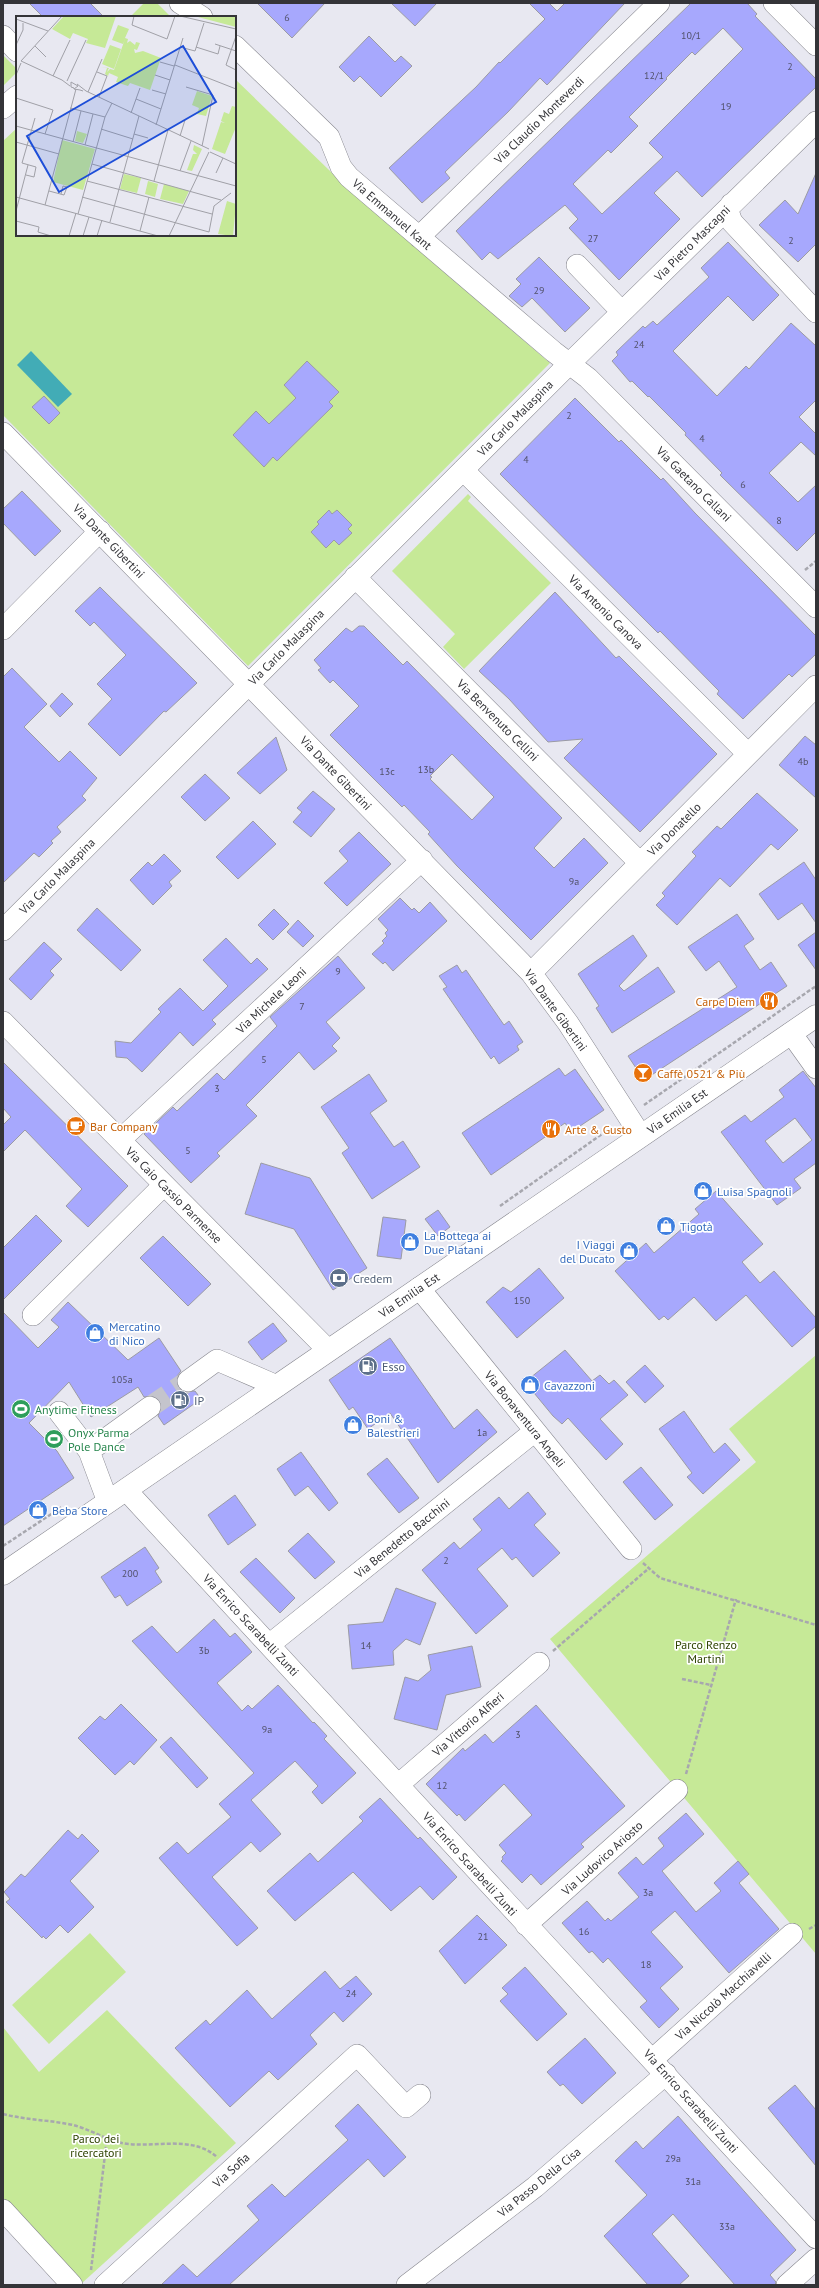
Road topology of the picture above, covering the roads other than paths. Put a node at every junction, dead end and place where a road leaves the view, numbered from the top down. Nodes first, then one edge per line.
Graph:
1 (180, 3) edge
2 (659, 3) edge
3 (774, 3) edge
4 (200, 16) edge
5 (3, 36) edge
6 (816, 45) edge
7 (236, 47) edge
8 (16, 50) edge
9 (16, 97) edge
10 (3, 108) edge
11 (816, 122) edge
12 (731, 204) junction
13 (419, 237) junction
14 (577, 265) dead end
15 (622, 312) junction
16 (816, 312) edge
17 (569, 364) junction
18 (3, 432) edge
19 (463, 470) junction
20 (100, 531) junction
21 (355, 578) junction
22 (816, 608) edge
23 (3, 629) edge
24 (249, 684) junction
25 (816, 686) edge
26 (748, 754) junction
27 (422, 860) junction
28 (640, 863) junction
29 (3, 930) edge
30 (531, 972) junction
31 (816, 1016) edge
32 (3, 1022) edge
33 (791, 1032) junction
34 (816, 1068) edge
35 (641, 1136) junction
36 (120, 1140) junction
37 (164, 1185) junction
38 (419, 1288) junction
39 (32, 1315) dead end
40 (328, 1350) junction
41 (188, 1381) tunnel mouth
42 (277, 1386) junction
43 (150, 1407) tunnel mouth
44 (59, 1412) dead end
45 (535, 1431) junction
46 (89, 1451) junction
47 (126, 1490) junction
48 (108, 1502) junction
49 (631, 1549) dead end
50 (3, 1574) edge
51 (269, 1645) junction
52 (539, 1663) dead end
53 (398, 1785) junction
54 (677, 1790) road end
55 (526, 1925) junction
56 (792, 1934) dead end
57 (660, 2066) junction
58 (420, 2095) dead end
59 (3, 2210) edge
60 (816, 2238) edge
61 (816, 2258) edge
62 (89, 2282) edge
63 (408, 2285) edge
64 (787, 2285) edge

1 - 4 street
2 - 13 street, Via Claudio Monteverdi
3 - 6 street
5 - 8 street
7 - 13 street, Via Emmanuel Kant
9 - 10 street
11 - 12 street, Via Pietro Mascagni
12 - 15 street, Via Pietro Mascagni
12 - 16 street
13 - 17 street, Via Emmanuel Kant
14 - 15 street
15 - 17 street, Via Pietro Mascagni
17 - 19 street, Via Carlo Malaspina
17 - 22 street, Via Gaetano Callani
18 - 20 street, Via Dante Gibertini
19 - 21 street, Via Carlo Malaspina
19 - 26 street, Via Antonio Canova
20 - 23 street
20 - 24 street, Via Dante Gibertini
21 - 24 street, Via Carlo Malaspina
21 - 28 street, Via Benvenuto Cellini
24 - 27 street, Via Dante Gibertini
24 - 29 street, Via Carlo Malaspina
25 - 26 street, Via Donatello
26 - 28 street, Via Donatello
27 - 30 street, Via Dante Gibertini
27 - 36 street, Via Michele Leoni
28 - 30 street, Via Donatello
30 - 35 street, Via Dante Gibertini
31 - 33 main road, Via Emilia Est
32 - 36 street, Via Caio Cassio Parmense
33 - 34 street
33 - 35 main road, Via Emilia Est
35 - 38 main road, Via Emilia Est
36 - 37 street, Via Caio Cassio Parmense
37 - 39 street
37 - 40 street, Via Caio Cassio Parmense
38 - 40 main road, Via Emilia Est
38 - 45 street, Via Bonaventura Angeli
40 - 42 main road, Via Emilia Est
41 - 42 street
42 - 47 main road, Via Emilia Est
43 - 46 street
44 - 46 street
45 - 49 street, Via Bonaventura Angeli
45 - 51 street, Via Benedetto Bacchini
46 - 48 street
47 - 48 main road, Via Emilia Est
47 - 51 street, Via Enrico Scarabelli Zunti
48 - 50 main road, Via Emilia Est
51 - 53 street, Via Enrico Scarabelli Zunti
52 - 53 street, Via Vittorio Alfieri
53 - 55 street, Via Enrico Scarabelli Zunti
54 - 55 street, Via Ludovico Ariosto
55 - 57 street, Via Enrico Scarabelli Zunti
56 - 57 street, Via Niccolò Macchiavelli
57 - 60 street, Via Enrico Scarabelli Zunti
57 - 63 street, Via Passo Della Cisa
58 - 62 street, Via Sofia
59 - 62 street
61 - 64 street

